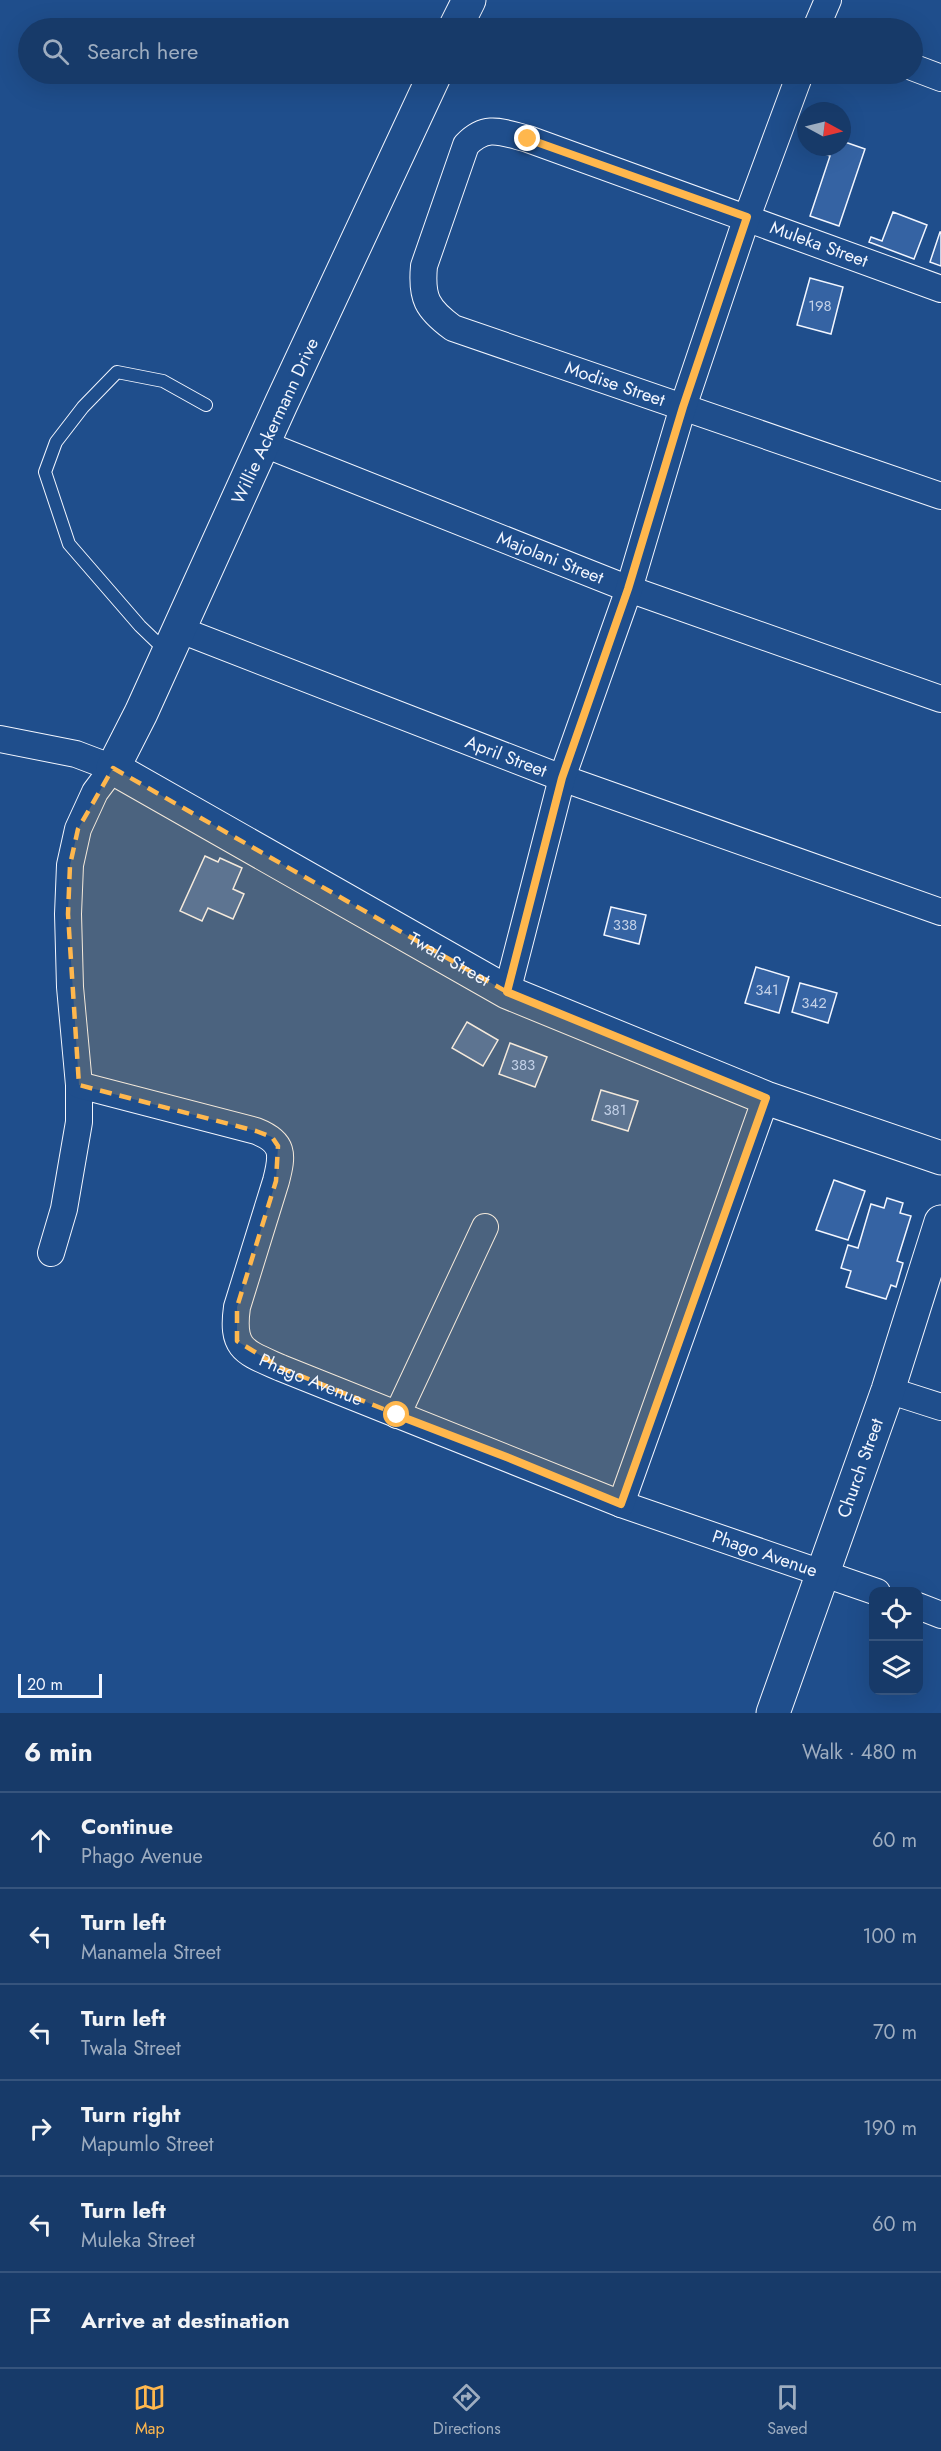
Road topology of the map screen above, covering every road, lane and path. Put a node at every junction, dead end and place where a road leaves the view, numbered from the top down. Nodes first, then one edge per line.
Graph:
1 (469, 0) edge
2 (828, 0) edge
3 (460, 18) edge
4 (820, 18) edge
5 (923, 72) edge
6 (941, 78) edge
7 (430, 84) edge
8 (796, 84) edge
9 (445, 206) joint
10 (747, 217) junction
11 (941, 289) edge
12 (206, 405) dead end
13 (683, 407) junction
14 (264, 444) junction
15 (941, 496) edge
16 (628, 589) junction
17 (173, 641) junction
18 (941, 699) edge
19 (0, 738) edge
20 (113, 768) junction
21 (562, 778) junction
22 (941, 912) edge
23 (507, 992) junction
24 (79, 1086) junction
25 (766, 1098) junction
26 (941, 1158) edge
27 (941, 1222) edge
28 (485, 1227) dead end
29 (51, 1253) dead end
30 (888, 1390) junction
31 (941, 1407) edge
32 (397, 1415) junction
33 (621, 1504) junction
34 (823, 1572) junction
35 (869, 1589) edge
36 (923, 1608) edge
37 (941, 1615) edge
38 (772, 1713) edge

1 - 3 street
2 - 4 street
5 - 6 street
7 - 14 street, Willie Ackermann Drive
8 - 10 street
9 - 10 street, Muleka Street
9 - 13 street, Modise Street
10 - 11 street, Muleka Street
10 - 13 street
12 - 17 lane
13 - 15 street, Modise Street
13 - 16 street
14 - 16 street, Majolani Street
14 - 17 street, Willie Ackermann Drive
16 - 18 street, Majolani Street
16 - 21 street
17 - 20 street, Willie Ackermann Drive
17 - 21 street, April Street
19 - 20 street
20 - 23 street, Twala Street
20 - 24 street
21 - 22 street, April Street
21 - 23 street
23 - 25 street, Twala Street
24 - 29 street
24 - 32 street, Phago Avenue
25 - 26 street, Twala Street
25 - 33 street
27 - 30 street, Church Street
28 - 32 street
30 - 31 street
30 - 34 street, Church Street
32 - 33 street, Phago Avenue
33 - 34 street, Phago Avenue
34 - 35 street, Phago Avenue
34 - 38 street, Church Street
36 - 37 street

